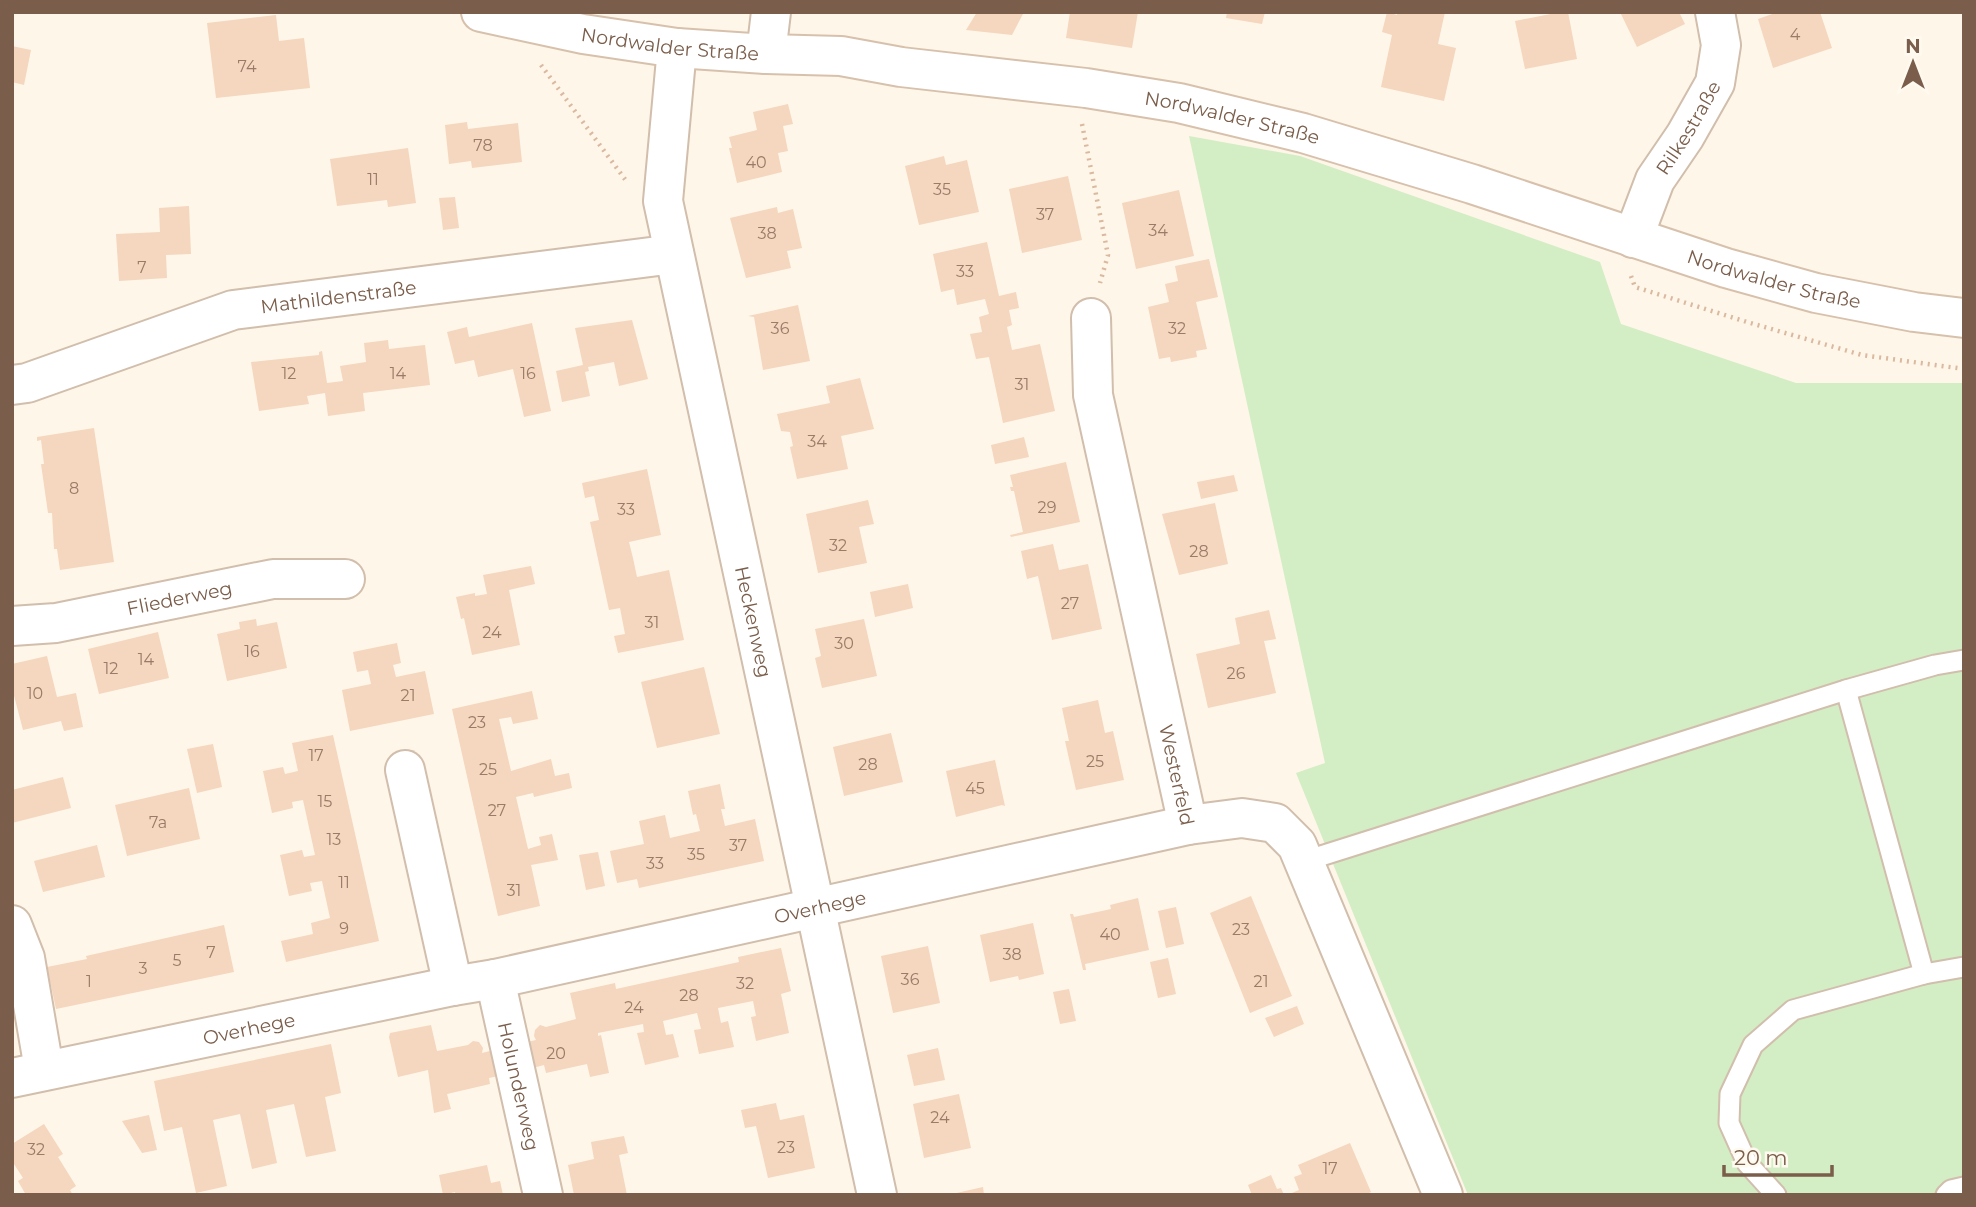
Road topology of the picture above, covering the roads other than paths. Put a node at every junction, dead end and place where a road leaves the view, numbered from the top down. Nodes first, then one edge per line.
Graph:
1 (481, 12) edge
2 (771, 12) edge
3 (1715, 12) edge
4 (677, 48) junction
5 (766, 54) junction
6 (1633, 238) junction
7 (674, 254) junction
8 (1091, 317) road end
9 (1964, 318) edge
10 (12, 385) edge
11 (345, 579) dead end
12 (12, 626) edge
13 (1964, 660) edge
14 (1846, 690) junction
15 (405, 770) dead end
16 (1188, 825) junction
17 (1305, 861) junction
18 (817, 908) junction
19 (12, 925) edge
20 (1964, 967) edge
21 (1924, 974) junction
22 (495, 979) junction
23 (453, 986) junction
24 (28, 1074) edge
25 (1964, 1187) edge
26 (543, 1195) edge
27 (877, 1195) edge
28 (1443, 1195) edge
29 (1776, 1195) edge
30 (1946, 1195) edge

1 - 4 street, Nordwalder Straße
2 - 5 street
3 - 6 street, Rilkestraße
4 - 5 street, Nordwalder Straße
4 - 7 street, Heckenweg
5 - 6 street, Nordwalder Straße
6 - 9 street, Nordwalder Straße
7 - 10 street, Mathildenstraße
7 - 18 street, Heckenweg
8 - 16 street, Westerfeld
11 - 12 street, Fliederweg
13 - 14 lane
14 - 17 lane
14 - 21 lane
15 - 23 street
16 - 17 street, Westerfeld
16 - 18 street, Overhege
17 - 28 street, Westerfeld
18 - 22 street, Overhege
18 - 27 street, Heckenweg
19 - 24 street, Overhege
20 - 21 lane
21 - 29 lane
22 - 23 street, Overhege
22 - 26 street, Holunderweg
23 - 24 street, Overhege
25 - 30 lane

